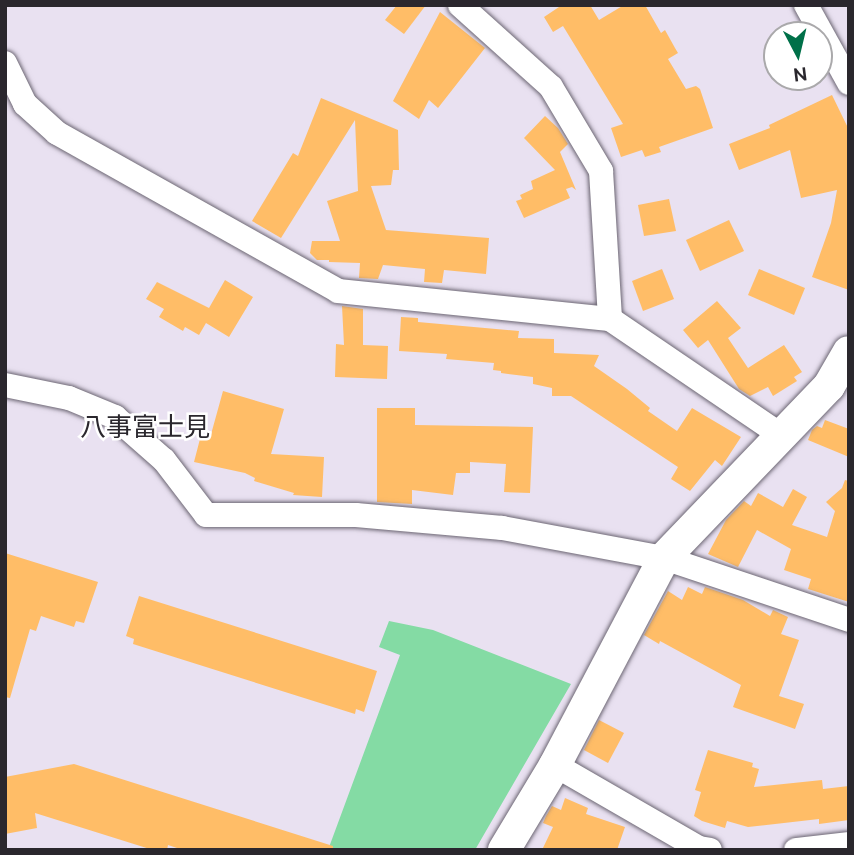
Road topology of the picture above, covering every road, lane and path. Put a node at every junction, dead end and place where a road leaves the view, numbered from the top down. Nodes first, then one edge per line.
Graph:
1 (460, 5) edge
2 (806, 5) edge
3 (5, 63) edge
4 (849, 83) edge
5 (610, 319) junction
6 (849, 352) edge
7 (5, 385) edge
8 (782, 436) junction
9 (664, 558) junction
10 (849, 620) edge
11 (555, 765) junction
12 (849, 844) edge
13 (504, 850) edge
14 (710, 850) edge
15 (796, 850) edge

1 - 5 street
2 - 4 street
3 - 5 street
5 - 8 street
6 - 8 street
7 - 9 street
8 - 9 street
9 - 10 street
9 - 11 street
11 - 13 street
11 - 14 street
12 - 15 street

